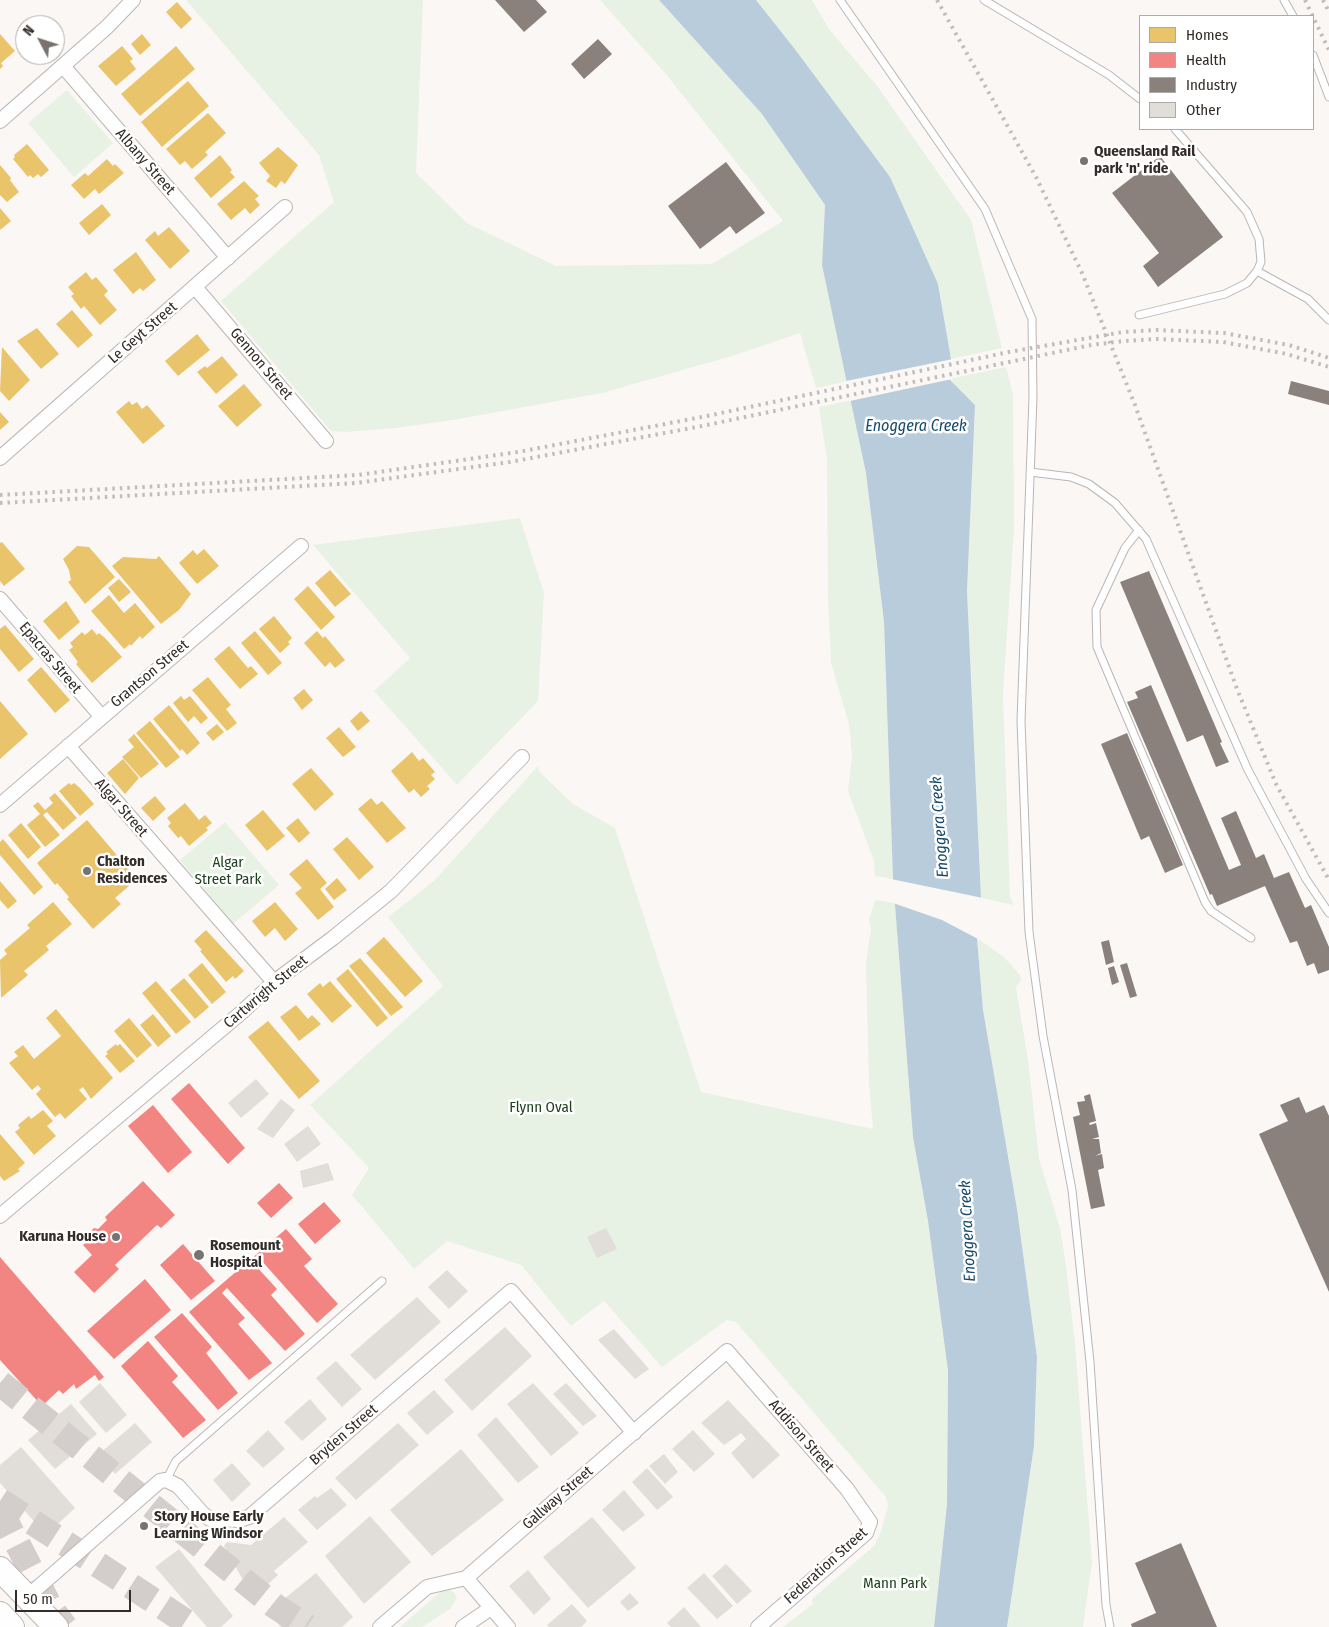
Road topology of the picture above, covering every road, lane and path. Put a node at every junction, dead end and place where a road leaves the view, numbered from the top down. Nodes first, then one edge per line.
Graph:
1 (133, 0) edge
2 (840, 0) edge
3 (984, 0) edge
4 (1284, 0) edge
5 (1292, 15) edge
6 (1314, 58) edge
7 (63, 66) junction
8 (1329, 97) edge
9 (1139, 98) edge
10 (0, 121) edge
11 (1176, 130) edge
12 (285, 207) dead end
13 (228, 258) junction
14 (1257, 271) junction
15 (195, 287) junction
16 (1138, 316) dead end
17 (1329, 320) edge
18 (326, 441) dead end
19 (0, 458) edge
20 (1030, 472) junction
21 (1138, 530) junction
22 (301, 546) dead end
23 (0, 599) edge
24 (101, 716) junction
25 (68, 746) junction
26 (522, 757) dead end
27 (0, 805) edge
28 (1329, 913) edge
29 (1251, 938) dead end
30 (274, 982) junction
31 (0, 1216) edge
32 (382, 1281) dead end
33 (727, 1351) joint
34 (634, 1433) junction
35 (166, 1480) junction
36 (870, 1525) joint
37 (0, 1568) edge
38 (466, 1578) junction
39 (27, 1597) junction
40 (492, 1608) junction
41 (0, 1614) edge
42 (12, 1627) edge
43 (56, 1627) edge
44 (380, 1627) edge
45 (463, 1627) edge
46 (508, 1627) edge
47 (758, 1627) edge
48 (1110, 1627) edge

1 - 7 street
2 - 20 lane
3 - 9 lane
4 - 5 lane
6 - 8 lane
7 - 10 street
7 - 13 street, Albany Street
11 - 14 lane
12 - 13 street, Le Geyt Street
13 - 15 street, Le Geyt Street
14 - 16 lane
14 - 17 lane
15 - 18 street, Gennon Street
15 - 19 street, Le Geyt Street
20 - 21 lane
20 - 48 lane
21 - 28 lane
21 - 29 lane
22 - 24 street, Grantson Street
23 - 24 street, Epacras Street
24 - 25 street, Grantson Street
25 - 27 street, Grantson Street
25 - 30 street, Algar Street
26 - 30 street, Cartwright Street
30 - 31 street, Cartwright Street
32 - 35 lane
33 - 34 street, Gallway Street
33 - 36 street, Addison Street
34 - 35 street, Bryden Street
34 - 38 street, Gallway Street
35 - 39 street
36 - 47 street, Federation Street
37 - 39 highway
38 - 40 street
38 - 44 street, Gallway Street
39 - 43 highway
40 - 45 street
40 - 46 street
41 - 42 highway

